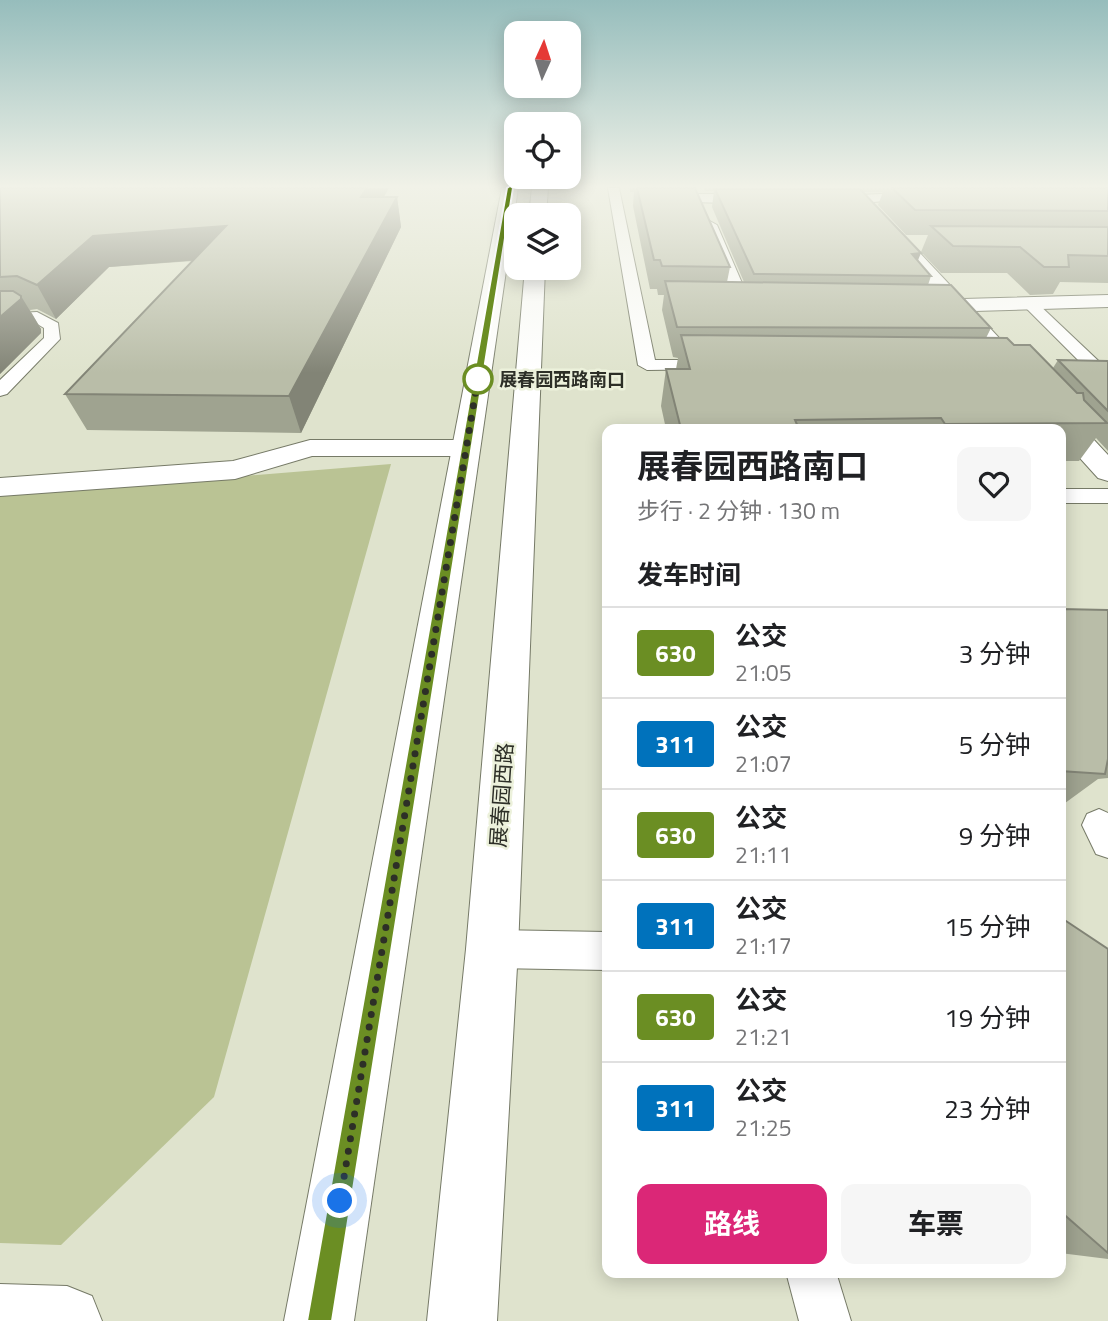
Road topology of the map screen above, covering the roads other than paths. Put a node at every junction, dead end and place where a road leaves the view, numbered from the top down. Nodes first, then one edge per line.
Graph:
1 (500, 250) edge
2 (631, 250) edge
3 (713, 250) edge
4 (907, 250) edge
5 (533, 280) edge
6 (1108, 301) edge
7 (1028, 303) junction
8 (794, 304) edge
9 (917, 305) edge
10 (958, 306) junction
11 (0, 319) edge
12 (729, 365) edge
13 (986, 367) edge
14 (1014, 367) junction
15 (1108, 380) edge
16 (0, 390) edge
17 (1066, 424) edge
18 (1066, 425) edge
19 (466, 448) junction
20 (1108, 471) edge
21 (0, 487) edge
22 (1066, 496) edge
23 (1108, 496) edge
24 (492, 949) junction
25 (602, 951) edge
26 (813, 1278) edge
27 (0, 1319) edge
28 (67, 1321) edge
29 (319, 1321) edge
30 (462, 1321) edge
31 (825, 1321) edge

1 - 19 main road
2 - 12 lane
3 - 8 main road
4 - 10 main road
5 - 24 main road, 展春园西路
6 - 7 main road
7 - 10 main road
7 - 15 lane
9 - 10 main road
10 - 14 main road
11 - 16 lane
13 - 14 lane
14 - 17 main road
18 - 20 main road
19 - 21 main road
19 - 29 main road
22 - 23 lane
24 - 25 lane
24 - 30 main road, 展春园西路
26 - 31 lane
27 - 28 main road

